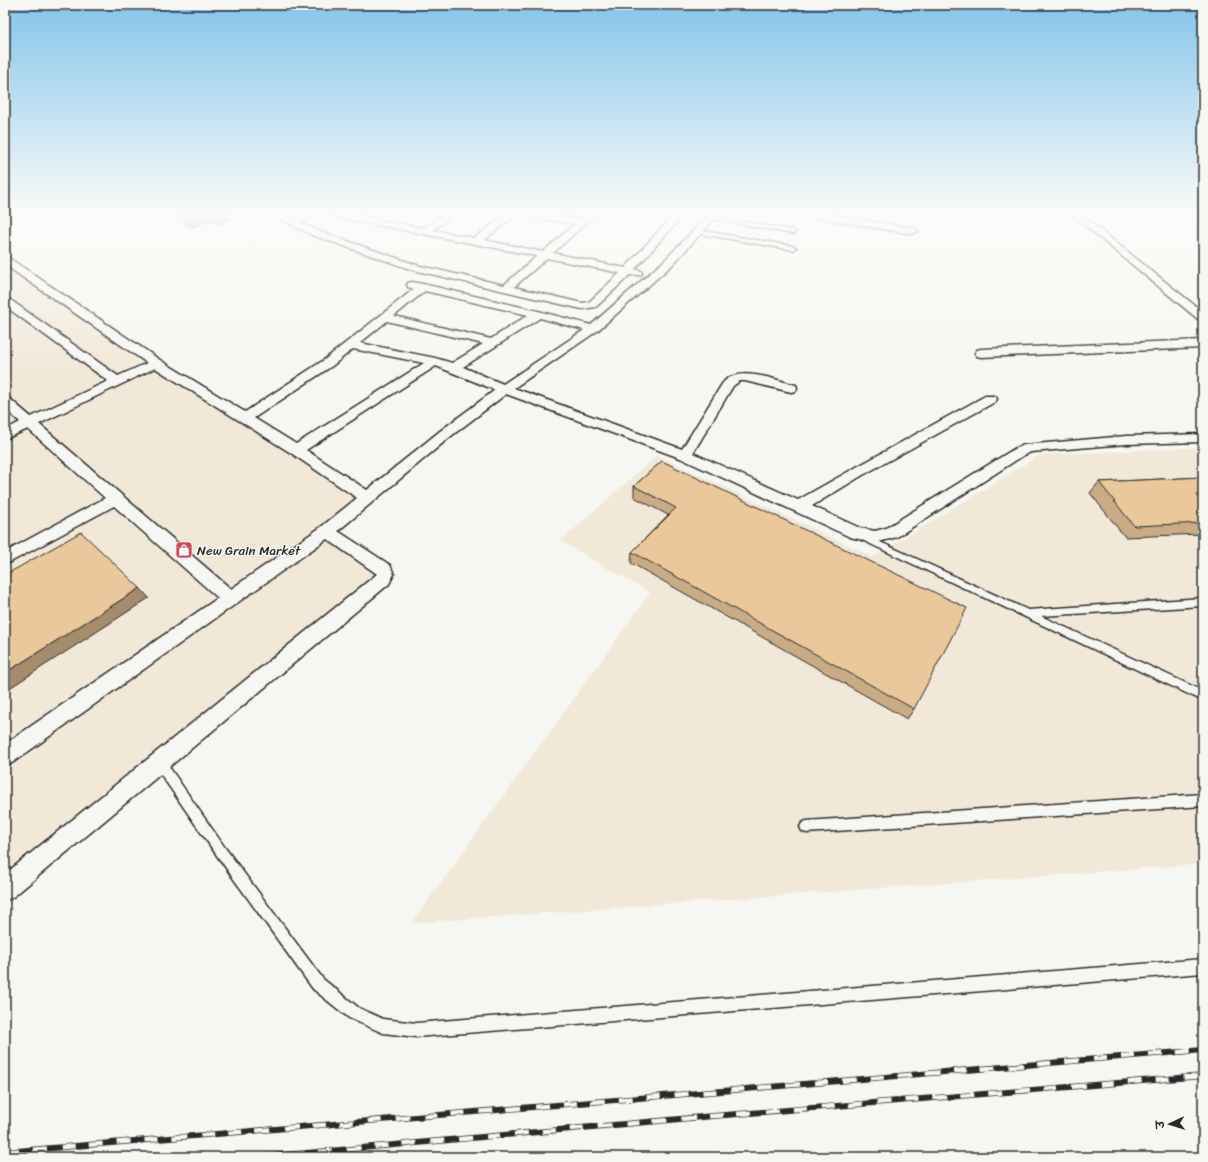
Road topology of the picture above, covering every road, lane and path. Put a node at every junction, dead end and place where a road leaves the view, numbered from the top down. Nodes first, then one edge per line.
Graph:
1 (16, 267) edge
2 (415, 267) edge
3 (530, 267) edge
4 (610, 267) edge
5 (631, 267) edge
6 (663, 267) edge
7 (1141, 267) edge
8 (628, 271) junction
9 (653, 277) junction
10 (410, 284) dead end
11 (423, 287) junction
12 (507, 288) junction
13 (5, 301) edge
14 (538, 314) junction
15 (384, 318) junction
16 (1203, 318) edge
17 (593, 329) junction
18 (494, 343) junction
19 (1203, 344) edge
20 (352, 345) junction
21 (981, 353) dead end
22 (435, 362) junction
23 (156, 363) junction
24 (454, 368) junction
25 (117, 382) junction
26 (791, 388) dead end
27 (504, 390) junction
28 (990, 399) dead end
29 (5, 402) edge
30 (244, 419) junction
31 (30, 423) junction
32 (5, 434) edge
33 (1203, 438) edge
34 (296, 450) junction
35 (685, 455) junction
36 (368, 498) junction
37 (115, 499) junction
38 (799, 507) junction
39 (327, 530) junction
40 (856, 533) junction
41 (5, 559) edge
42 (231, 599) junction
43 (1203, 602) edge
44 (1028, 613) junction
45 (1203, 696) edge
46 (5, 756) edge
47 (159, 762) junction
48 (1203, 800) edge
49 (806, 827) dead end
50 (5, 889) edge
51 (1203, 966) edge

1 - 23 street
2 - 12 street
3 - 12 street
4 - 8 street
5 - 8 street
6 - 9 street
7 - 16 street
8 - 9 street
8 - 12 street
9 - 17 street
10 - 11 street
11 - 14 street
11 - 15 street
13 - 25 street
14 - 17 street
14 - 18 street
15 - 18 street
15 - 20 street
17 - 27 street
18 - 24 street
19 - 21 street
20 - 22 street
20 - 30 street
22 - 24 street
22 - 34 street
23 - 25 street
23 - 30 street
24 - 27 street
25 - 31 street
26 - 35 street
27 - 35 street
27 - 36 street
28 - 38 street
29 - 31 street
30 - 34 street
31 - 32 street
31 - 37 street
33 - 40 street
34 - 36 street
35 - 38 street
36 - 39 street
37 - 41 street
37 - 42 street
38 - 40 street
39 - 42 street
39 - 47 street
40 - 44 lane
42 - 46 street
43 - 44 lane
44 - 45 lane
47 - 50 street
47 - 51 lane
48 - 49 lane

